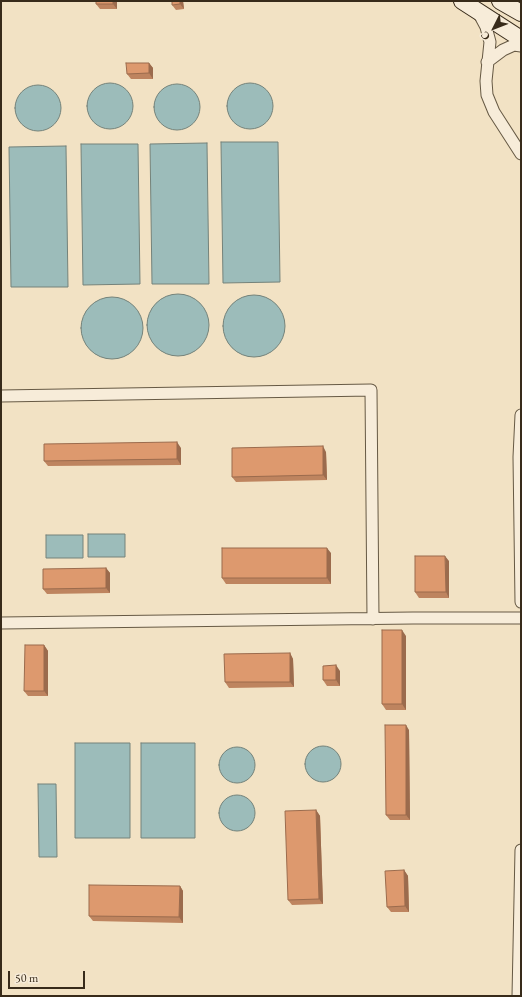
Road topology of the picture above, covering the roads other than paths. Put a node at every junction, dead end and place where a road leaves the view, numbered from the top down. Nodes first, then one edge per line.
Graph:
1 (462, 1) edge
2 (500, 1) edge
3 (478, 11) junction
4 (521, 13) edge
5 (521, 39) edge
6 (521, 46) edge
7 (488, 62) junction
8 (521, 154) edge
9 (1, 396) edge
10 (521, 415) edge
11 (521, 602) edge
12 (521, 618) edge
13 (373, 619) junction
14 (1, 623) edge
15 (521, 850) edge
16 (519, 990) edge

1 - 3 street
2 - 4 street
3 - 5 street
3 - 7 street
6 - 7 street
7 - 8 street
9 - 13 street
10 - 11 street
12 - 13 street
13 - 14 street
15 - 16 street

